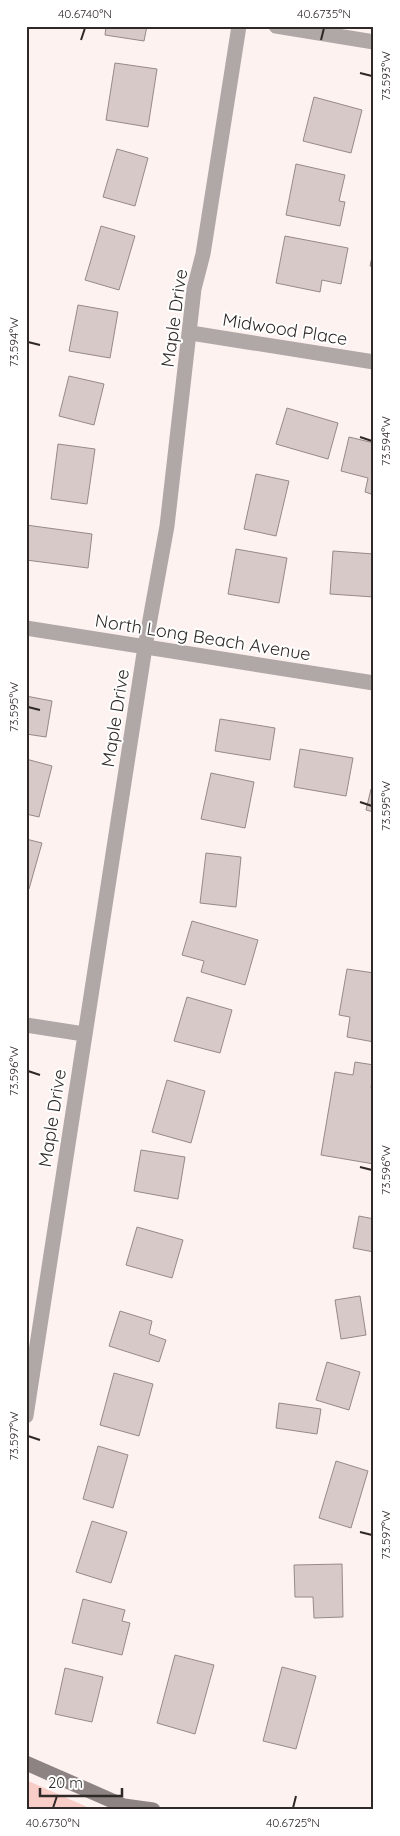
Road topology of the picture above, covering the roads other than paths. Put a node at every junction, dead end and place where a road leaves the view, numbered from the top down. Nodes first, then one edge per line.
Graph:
1 (239, 26) edge
2 (276, 26) edge
3 (374, 42) edge
4 (191, 332) junction
5 (374, 362) edge
6 (26, 628) edge
7 (145, 647) junction
8 (374, 683) edge
9 (26, 1025) edge
10 (84, 1034) junction
11 (31, 1349) edge
12 (26, 1416) edge
13 (26, 1763) edge
14 (153, 1810) edge

1 - 4 street, Maple Drive
2 - 3 street
4 - 5 street, Midwood Place
4 - 7 street, Maple Drive
6 - 7 street, North Long Beach Avenue
7 - 8 street, North Long Beach Avenue
7 - 10 street, Maple Drive
9 - 10 street
10 - 11 street, Maple Drive
11 - 12 street, Maple Drive
13 - 14 street

